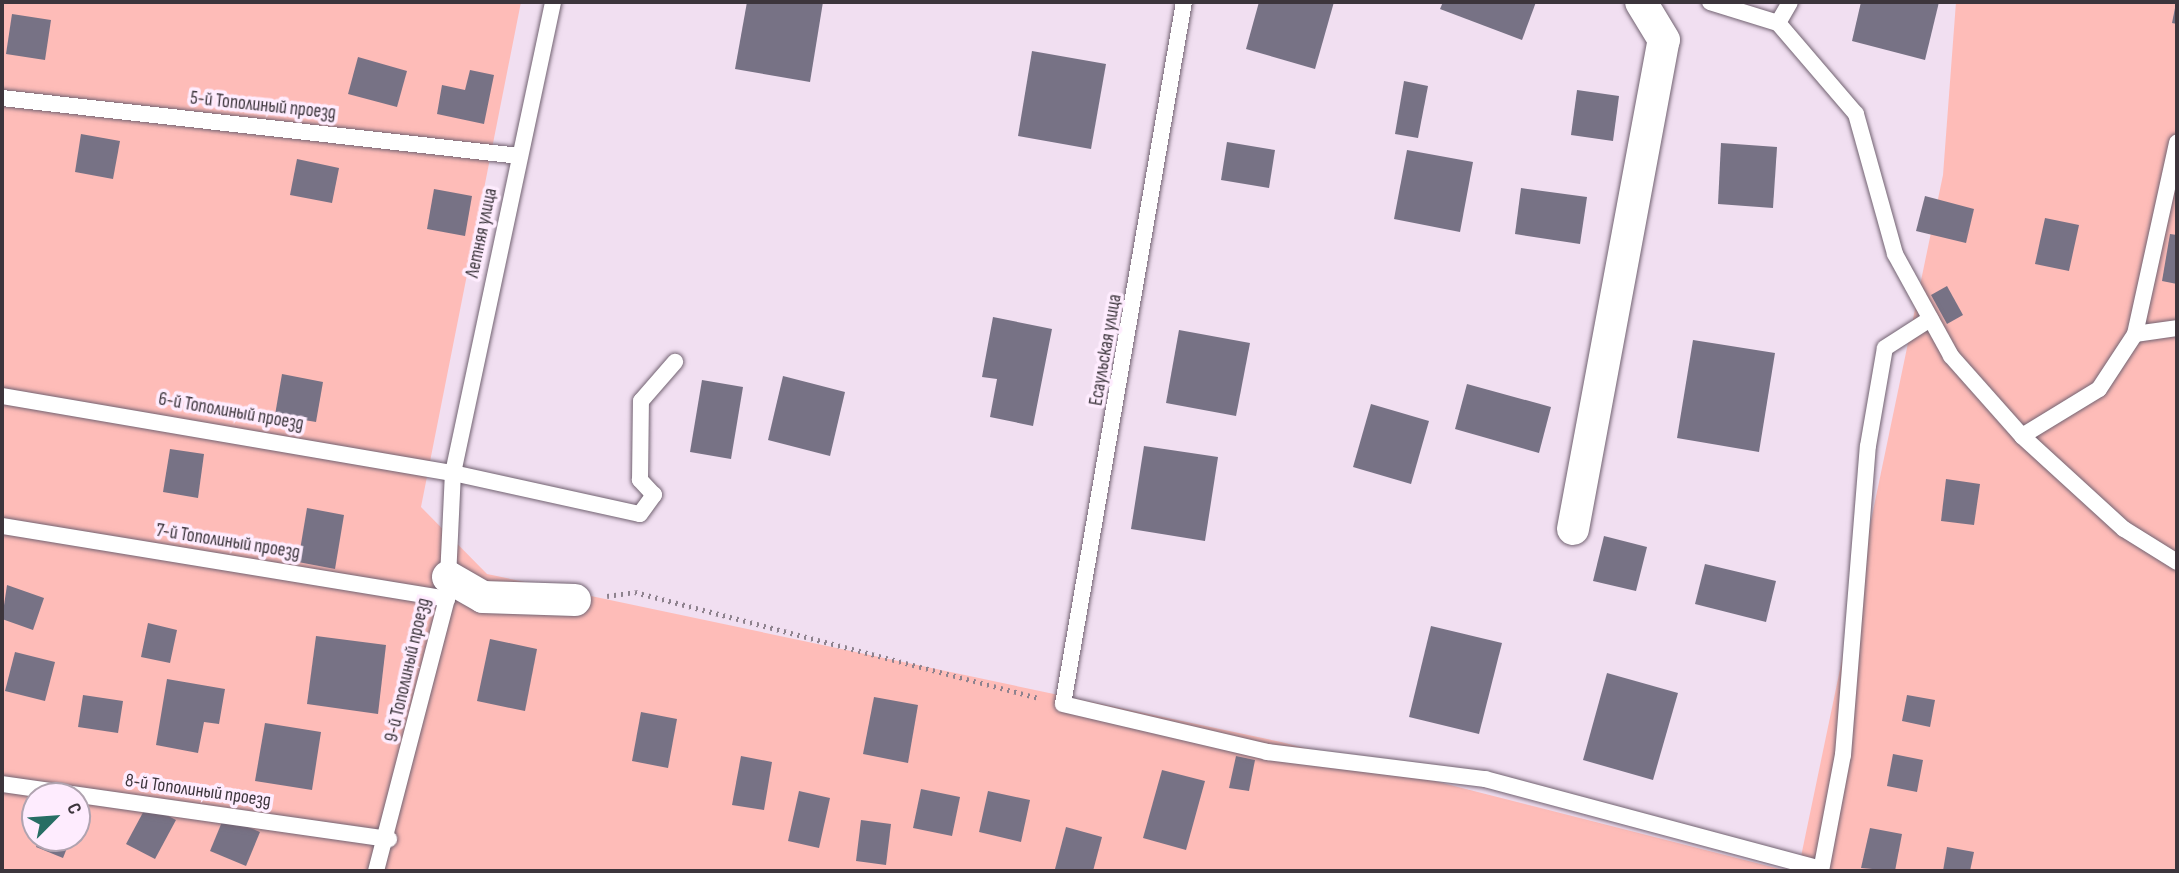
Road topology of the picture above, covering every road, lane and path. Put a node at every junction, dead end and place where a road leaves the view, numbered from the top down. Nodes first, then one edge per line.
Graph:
1 (553, 2) edge
2 (1184, 2) edge
3 (1641, 2) edge
4 (1710, 2) edge
5 (1790, 2) edge
6 (1777, 23) junction
7 (2, 98) edge
8 (2177, 143) edge
9 (520, 156) junction
10 (1930, 319) junction
11 (2177, 328) edge
12 (2135, 334) junction
13 (675, 362) dead end
14 (2, 396) edge
15 (2022, 436) junction
16 (453, 473) junction
17 (2, 526) edge
18 (1573, 529) dead end
19 (2177, 562) edge
20 (448, 588) junction
21 (575, 600) joint
22 (1063, 704) junction
23 (2, 784) edge
24 (389, 839) junction
25 (1821, 870) edge
26 (376, 871) edge

1 - 9 lane, Летняя улица
2 - 22 lane, Есаульская улица
3 - 18 street
4 - 6 lane
5 - 6 lane
6 - 10 lane
7 - 9 lane, 5-й Тополиный проезд
8 - 12 lane
9 - 16 lane, Летняя улица
10 - 15 lane
10 - 25 lane
11 - 12 lane
12 - 15 lane
13 - 16 lane, 6-й Тополиный проезд
14 - 16 lane, 6-й Тополиный проезд
15 - 19 lane
16 - 20 lane, 9-й Тополиный проезд
17 - 20 lane, 7-й Тополиный проезд
20 - 21 street
20 - 24 lane, 9-й Тополиный проезд
21 - 22 path
22 - 25 lane
23 - 24 lane, 8-й Тополиный проезд
24 - 26 lane, 9-й Тополиный проезд

